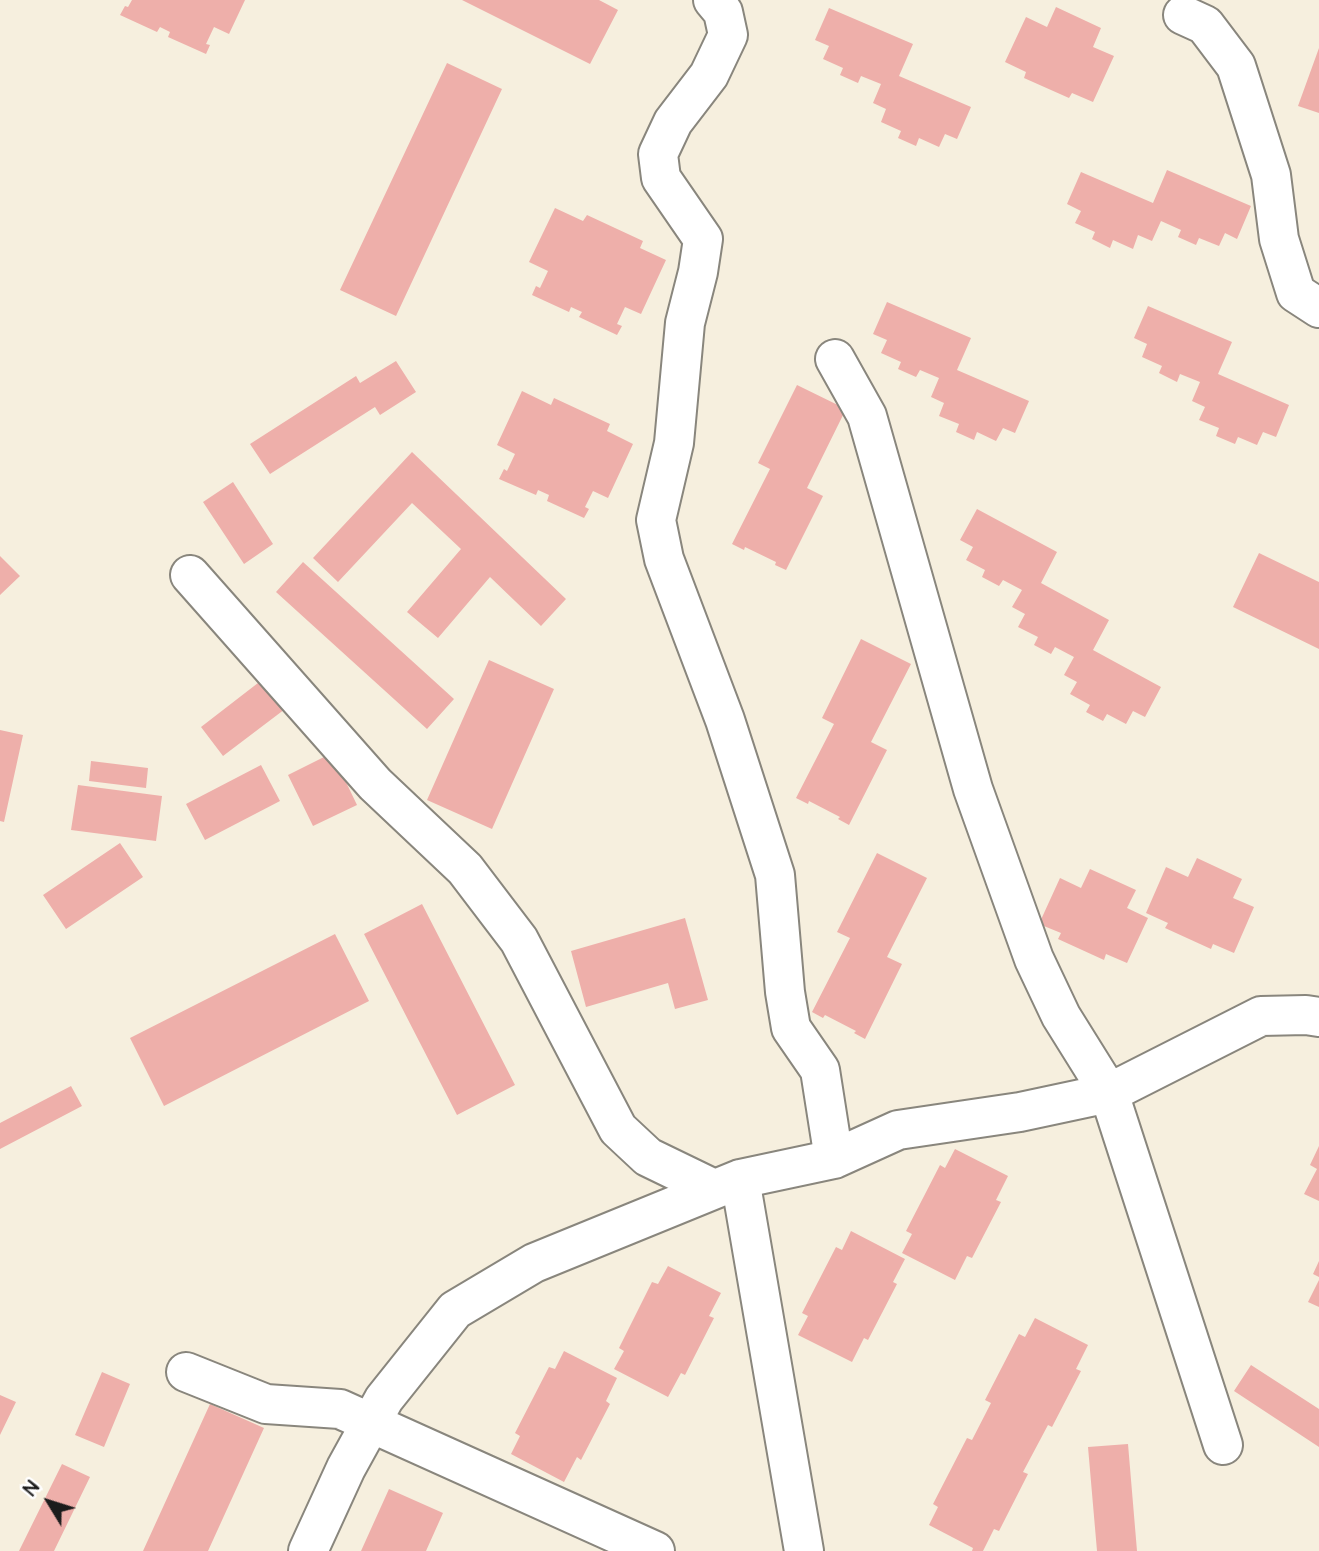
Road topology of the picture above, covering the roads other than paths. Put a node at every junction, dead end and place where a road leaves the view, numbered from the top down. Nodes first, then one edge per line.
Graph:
1 (713, 0) edge
2 (1183, 15) dead end
3 (1319, 308) edge
4 (835, 359) dead end
5 (190, 575) dead end
6 (1319, 1017) edge
7 (1109, 1093) junction
8 (834, 1158) junction
9 (727, 1184) junction
10 (186, 1373) dead end
11 (372, 1422) junction
12 (1223, 1446) dead end
13 (308, 1551) edge
14 (655, 1551) edge
15 (804, 1551) edge

1 - 8 street
2 - 3 street
4 - 7 street
5 - 9 street
6 - 7 street
7 - 8 street
7 - 12 street
8 - 9 street
9 - 11 street
9 - 15 street
10 - 11 street
11 - 13 street
11 - 14 street

